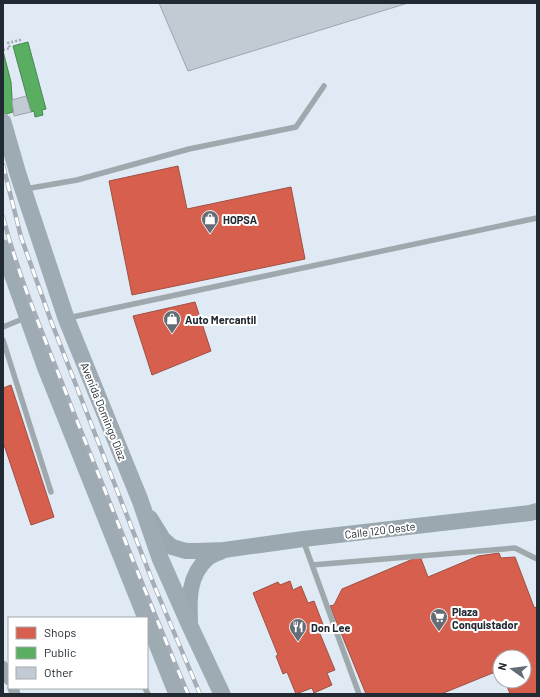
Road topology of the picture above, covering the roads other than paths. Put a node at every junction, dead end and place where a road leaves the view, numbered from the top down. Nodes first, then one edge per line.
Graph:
1 (324, 86) dead end
2 (3, 122) edge
3 (23, 190) junction
4 (537, 218) edge
5 (4, 252) edge
6 (27, 317) junction
7 (66, 318) junction
8 (3, 327) edge
9 (3, 340) edge
10 (51, 492) dead end
11 (140, 500) junction
12 (537, 510) edge
13 (303, 539) junction
14 (224, 550) junction
15 (537, 559) edge
16 (312, 565) junction
17 (145, 617) edge
18 (148, 623) edge
19 (190, 626) junction
20 (3, 666) edge
21 (8, 678) edge
22 (177, 694) edge
23 (222, 694) edge
24 (359, 694) edge

1 - 3 lane
2 - 3 main road, Avenida Domingo Díaz
3 - 7 main road, Avenida Domingo Díaz
4 - 7 lane
5 - 6 main road
6 - 8 lane
6 - 17 main road
7 - 11 main road, Avenida Domingo Díaz
9 - 10 lane
11 - 14 street, Calle 120 Oeste
11 - 19 main road, Avenida Domingo Díaz
12 - 13 street, Calle 120 Oeste
13 - 14 street, Calle 120 Oeste
13 - 16 lane
14 - 19 street, Calle 120 Oeste
15 - 16 lane
16 - 24 lane
18 - 22 main road
19 - 23 main road, Avenida Domingo Díaz
20 - 21 street

